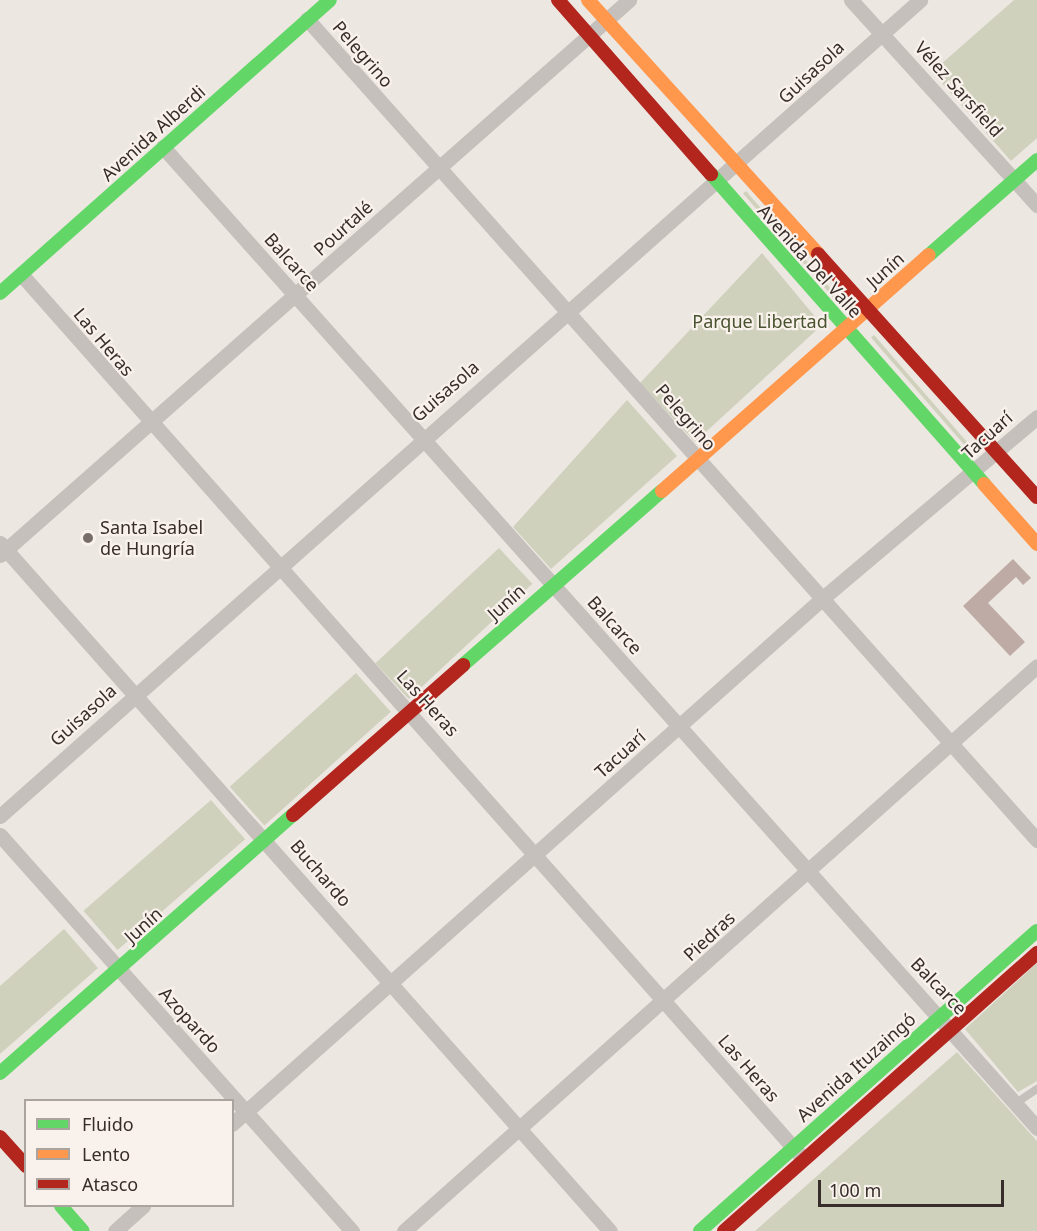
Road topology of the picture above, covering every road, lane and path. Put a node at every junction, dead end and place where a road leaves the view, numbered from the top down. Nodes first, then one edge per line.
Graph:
1 (330, 0) edge
2 (558, 0) edge
3 (588, 0) edge
4 (629, 0) edge
5 (851, 0) edge
6 (920, 0) edge
7 (307, 19) junction
8 (607, 20) junction
9 (881, 33) junction
10 (588, 36) junction
11 (163, 147) junction
12 (1037, 160) edge
13 (740, 164) junction
14 (438, 169) junction
15 (1015, 180) junction
16 (716, 182) junction
17 (1037, 205) edge
18 (0, 273) edge
19 (10, 284) edge
20 (296, 296) junction
21 (869, 309) junction
22 (567, 310) junction
23 (847, 330) junction
24 (1037, 417) edge
25 (150, 426) junction
26 (422, 436) junction
27 (997, 452) junction
28 (697, 459) junction
29 (974, 473) junction
30 (1037, 497) edge
31 (1037, 544) edge
32 (2, 550) edge
33 (279, 568) junction
34 (552, 585) junction
35 (824, 597) junction
36 (1037, 666) edge
37 (136, 694) junction
38 (411, 713) junction
39 (680, 727) junction
40 (949, 743) junction
41 (0, 816) edge
42 (0, 835) edge
43 (266, 839) junction
44 (1037, 840) edge
45 (536, 855) junction
46 (808, 871) junction
47 (1037, 931) edge
48 (1037, 953) edge
49 (119, 971) junction
50 (391, 981) junction
51 (666, 1002) junction
52 (939, 1018) junction
53 (952, 1028) junction
54 (0, 1073) edge
55 (1037, 1089) edge
56 (1016, 1103) junction
57 (246, 1111) junction
58 (234, 1122) edge
59 (519, 1128) junction
60 (1037, 1128) edge
61 (0, 1137) edge
62 (794, 1148) junction
63 (804, 1160) junction
64 (24, 1164) edge
65 (62, 1207) edge
66 (142, 1207) edge
67 (83, 1231) edge
68 (115, 1231) edge
69 (352, 1231) edge
70 (404, 1231) edge
71 (609, 1231) edge
72 (700, 1231) edge
73 (724, 1231) edge

1 - 7 main road, Avenida Alberdi
2 - 10 main road, Avenida Del Valle
3 - 8 main road, Avenida Del Valle
4 - 8 street, Pourtalé
5 - 9 street, Vélez Sarsfield
6 - 9 street, Guisasola
7 - 11 main road, Avenida Alberdi
7 - 14 street, Pelegrino
8 - 10 street, Pourtalé
8 - 13 main road, Avenida Del Valle
9 - 13 street, Guisasola
9 - 15 street, Vélez Sarsfield
10 - 14 street, Pourtalé
10 - 16 main road, Avenida Del Valle
11 - 19 main road, Avenida Alberdi
11 - 20 street, Balcarce
12 - 15 main road, Junín
13 - 16 street, Guisasola
13 - 21 main road, Avenida Del Valle
14 - 20 street, Pourtalé
14 - 22 street, Pelegrino
15 - 17 street, Vélez Sarsfield
15 - 21 main road, Junín
16 - 22 street, Guisasola
16 - 23 main road, Avenida Del Valle
18 - 19 lane
19 - 25 street, Las Heras
20 - 25 street, Pourtalé
20 - 26 street, Balcarce
21 - 23 main road, Junín
21 - 27 main road, Avenida Del Valle
22 - 26 street, Guisasola
22 - 28 street, Pelegrino
23 - 28 main road, Junín
23 - 29 main road, Avenida Del Valle
24 - 27 street, Tacuarí
25 - 32 street, Pourtalé
25 - 33 street, Las Heras
26 - 33 street, Guisasola
26 - 34 street, Balcarce
27 - 29 street, Tacuarí
27 - 30 main road, Avenida Del Valle
28 - 34 main road, Junín
28 - 35 street, Pelegrino
29 - 31 main road, Avenida Del Valle
29 - 35 street, Tacuarí
32 - 37 street, Buchardo
33 - 37 street, Guisasola
33 - 38 street, Las Heras
34 - 38 main road, Junín
34 - 39 street, Balcarce
35 - 39 street, Tacuarí
35 - 40 street, Pelegrino
36 - 40 street, Piedras
37 - 41 street, Guisasola
37 - 43 street, Buchardo
38 - 43 main road, Junín
38 - 45 street, Las Heras
39 - 45 street, Tacuarí
39 - 46 street, Balcarce
40 - 44 street, Pelegrino
40 - 46 street, Piedras
42 - 49 street, Azopardo
43 - 49 main road, Junín
43 - 50 street, Buchardo
45 - 50 street, Tacuarí
45 - 51 street, Las Heras
46 - 51 street, Piedras
46 - 52 street, Balcarce
47 - 52 main road, Avenida Ituzaingó
48 - 53 main road, Avenida Ituzaingó
49 - 54 main road, Junín
49 - 57 street, Azopardo
50 - 57 street, Tacuarí
50 - 59 street, Buchardo
51 - 59 street, Piedras
51 - 62 street, Las Heras
52 - 53 street, Balcarce
52 - 62 main road, Avenida Ituzaingó
53 - 56 street, Balcarce
53 - 63 main road, Avenida Ituzaingó
55 - 56 lane
56 - 60 street, Balcarce
57 - 58 street, Tacuarí
57 - 69 street, Azopardo
59 - 70 street, Piedras
59 - 71 street, Buchardo
61 - 64 main road
62 - 63 street, Las Heras
62 - 72 main road, Avenida Ituzaingó
63 - 73 main road, Avenida Ituzaingó
65 - 67 main road
66 - 68 street

